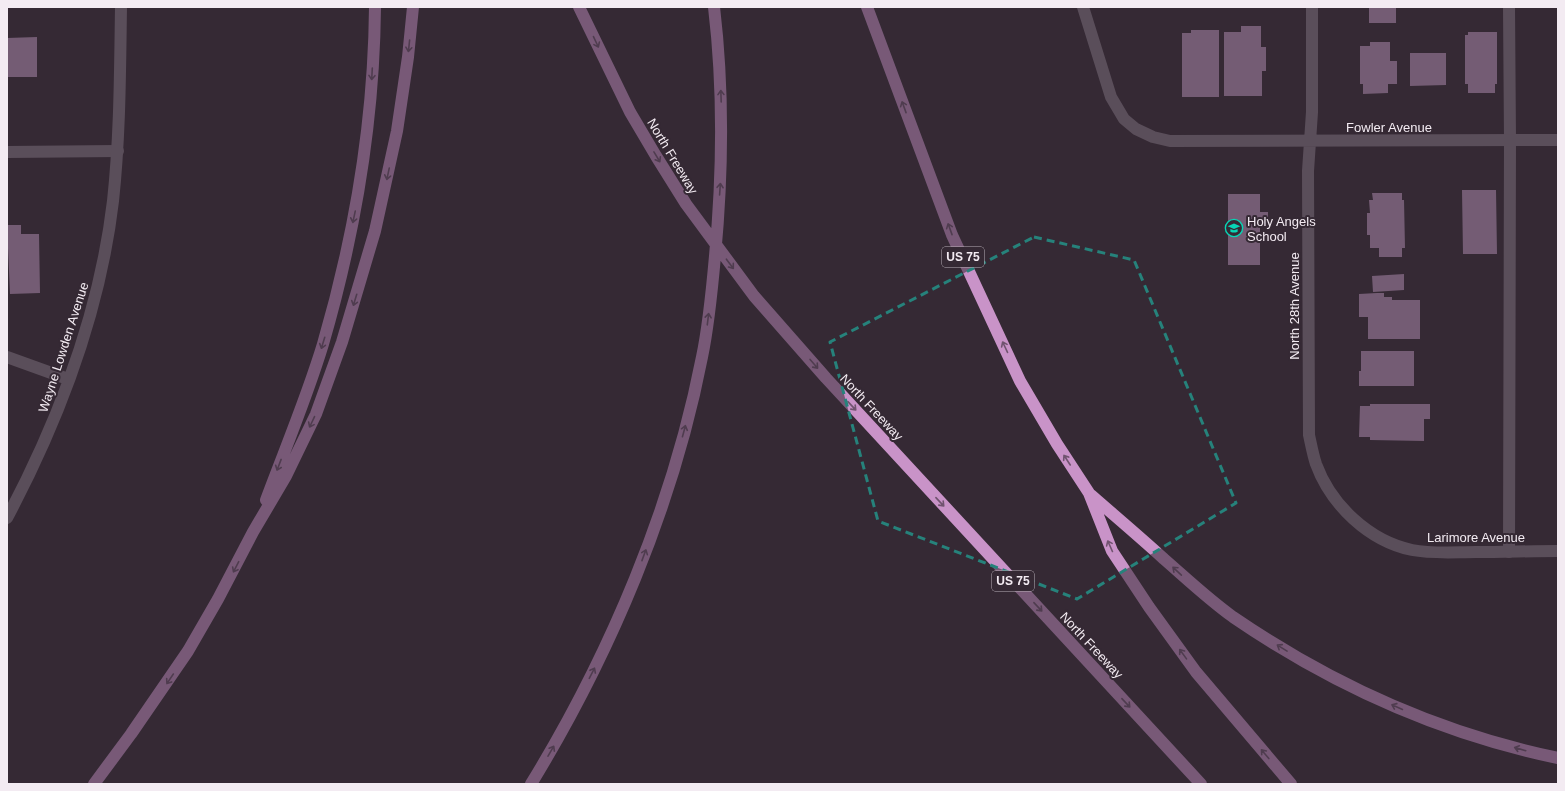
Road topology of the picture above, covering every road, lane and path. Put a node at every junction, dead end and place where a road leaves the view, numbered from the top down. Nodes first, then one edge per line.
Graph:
1 (121, 7) edge
2 (375, 7) edge
3 (413, 7) edge
4 (579, 7) edge
5 (714, 7) edge
6 (867, 7) edge
7 (1083, 7) edge
8 (1312, 7) edge
9 (1508, 7) edge
10 (1510, 140) junction
11 (1558, 140) edge
12 (1310, 141) junction
13 (118, 151) junction
14 (7, 152) edge
15 (7, 357) edge
16 (68, 379) junction
17 (1089, 493) junction
18 (1337, 503) joint
19 (7, 518) edge
20 (253, 532) junction
21 (1558, 551) edge
22 (1509, 552) junction
23 (1558, 758) edge
24 (94, 784) edge
25 (531, 784) edge
26 (1201, 784) edge
27 (1291, 784) edge

1 - 13 street, Wayne Lowden Avenue
2 -> 20 highway
3 -> 20 highway
4 -> 26 highway, North Freeway / US 75
25 -> 5 highway
17 -> 6 highway, US 75
7 - 12 street, Fowler Avenue
8 - 12 street, North 28th Avenue
9 - 10 street
10 - 11 street, Fowler Avenue
10 - 12 street, Fowler Avenue
10 - 22 street
12 - 18 street, North 28th Avenue
13 - 14 street
13 - 16 street, Wayne Lowden Avenue
15 - 16 street
16 - 19 street, Wayne Lowden Avenue
23 -> 17 highway
27 -> 17 highway, US 75
18 - 22 street, Larimore Avenue
20 -> 24 highway
21 - 22 street, Larimore Avenue

